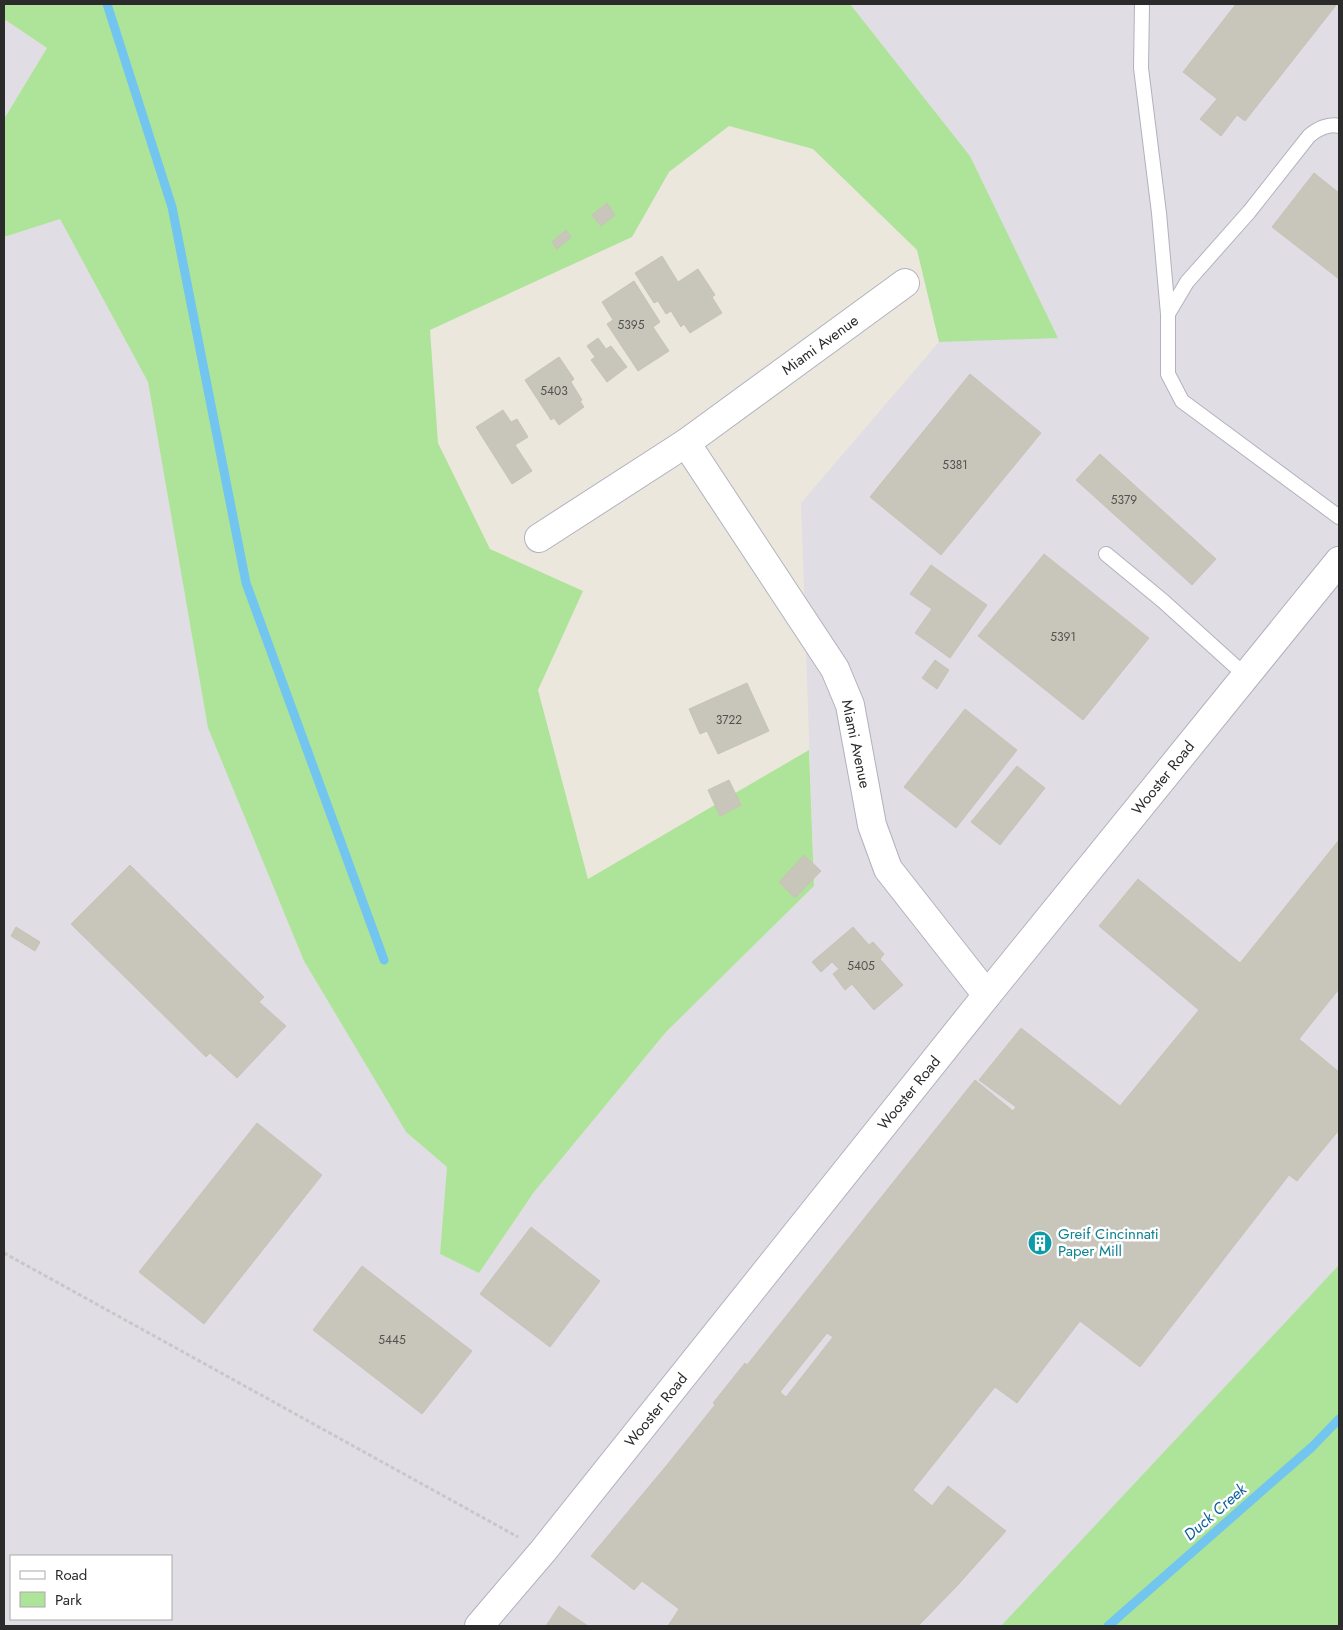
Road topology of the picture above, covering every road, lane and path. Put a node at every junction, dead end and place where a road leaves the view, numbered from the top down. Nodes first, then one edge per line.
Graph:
1 (1142, 4) edge
2 (1338, 123) edge
3 (905, 283) dead end
4 (1168, 314) junction
5 (686, 443) junction
6 (1339, 517) edge
7 (539, 538) dead end
8 (1106, 554) dead end
9 (1339, 561) edge
10 (1246, 676) junction
11 (987, 995) junction
12 (4, 1253) edge
13 (543, 1551) junction
14 (479, 1626) edge

1 - 4 lane
2 - 4 lane
3 - 5 street, Miami Avenue
4 - 6 lane
5 - 7 street, Miami Avenue
5 - 11 street, Miami Avenue
8 - 10 lane
9 - 10 street, Wooster Road
10 - 11 street, Wooster Road
11 - 13 street, Wooster Road
12 - 13 path
13 - 14 street, Wooster Road

